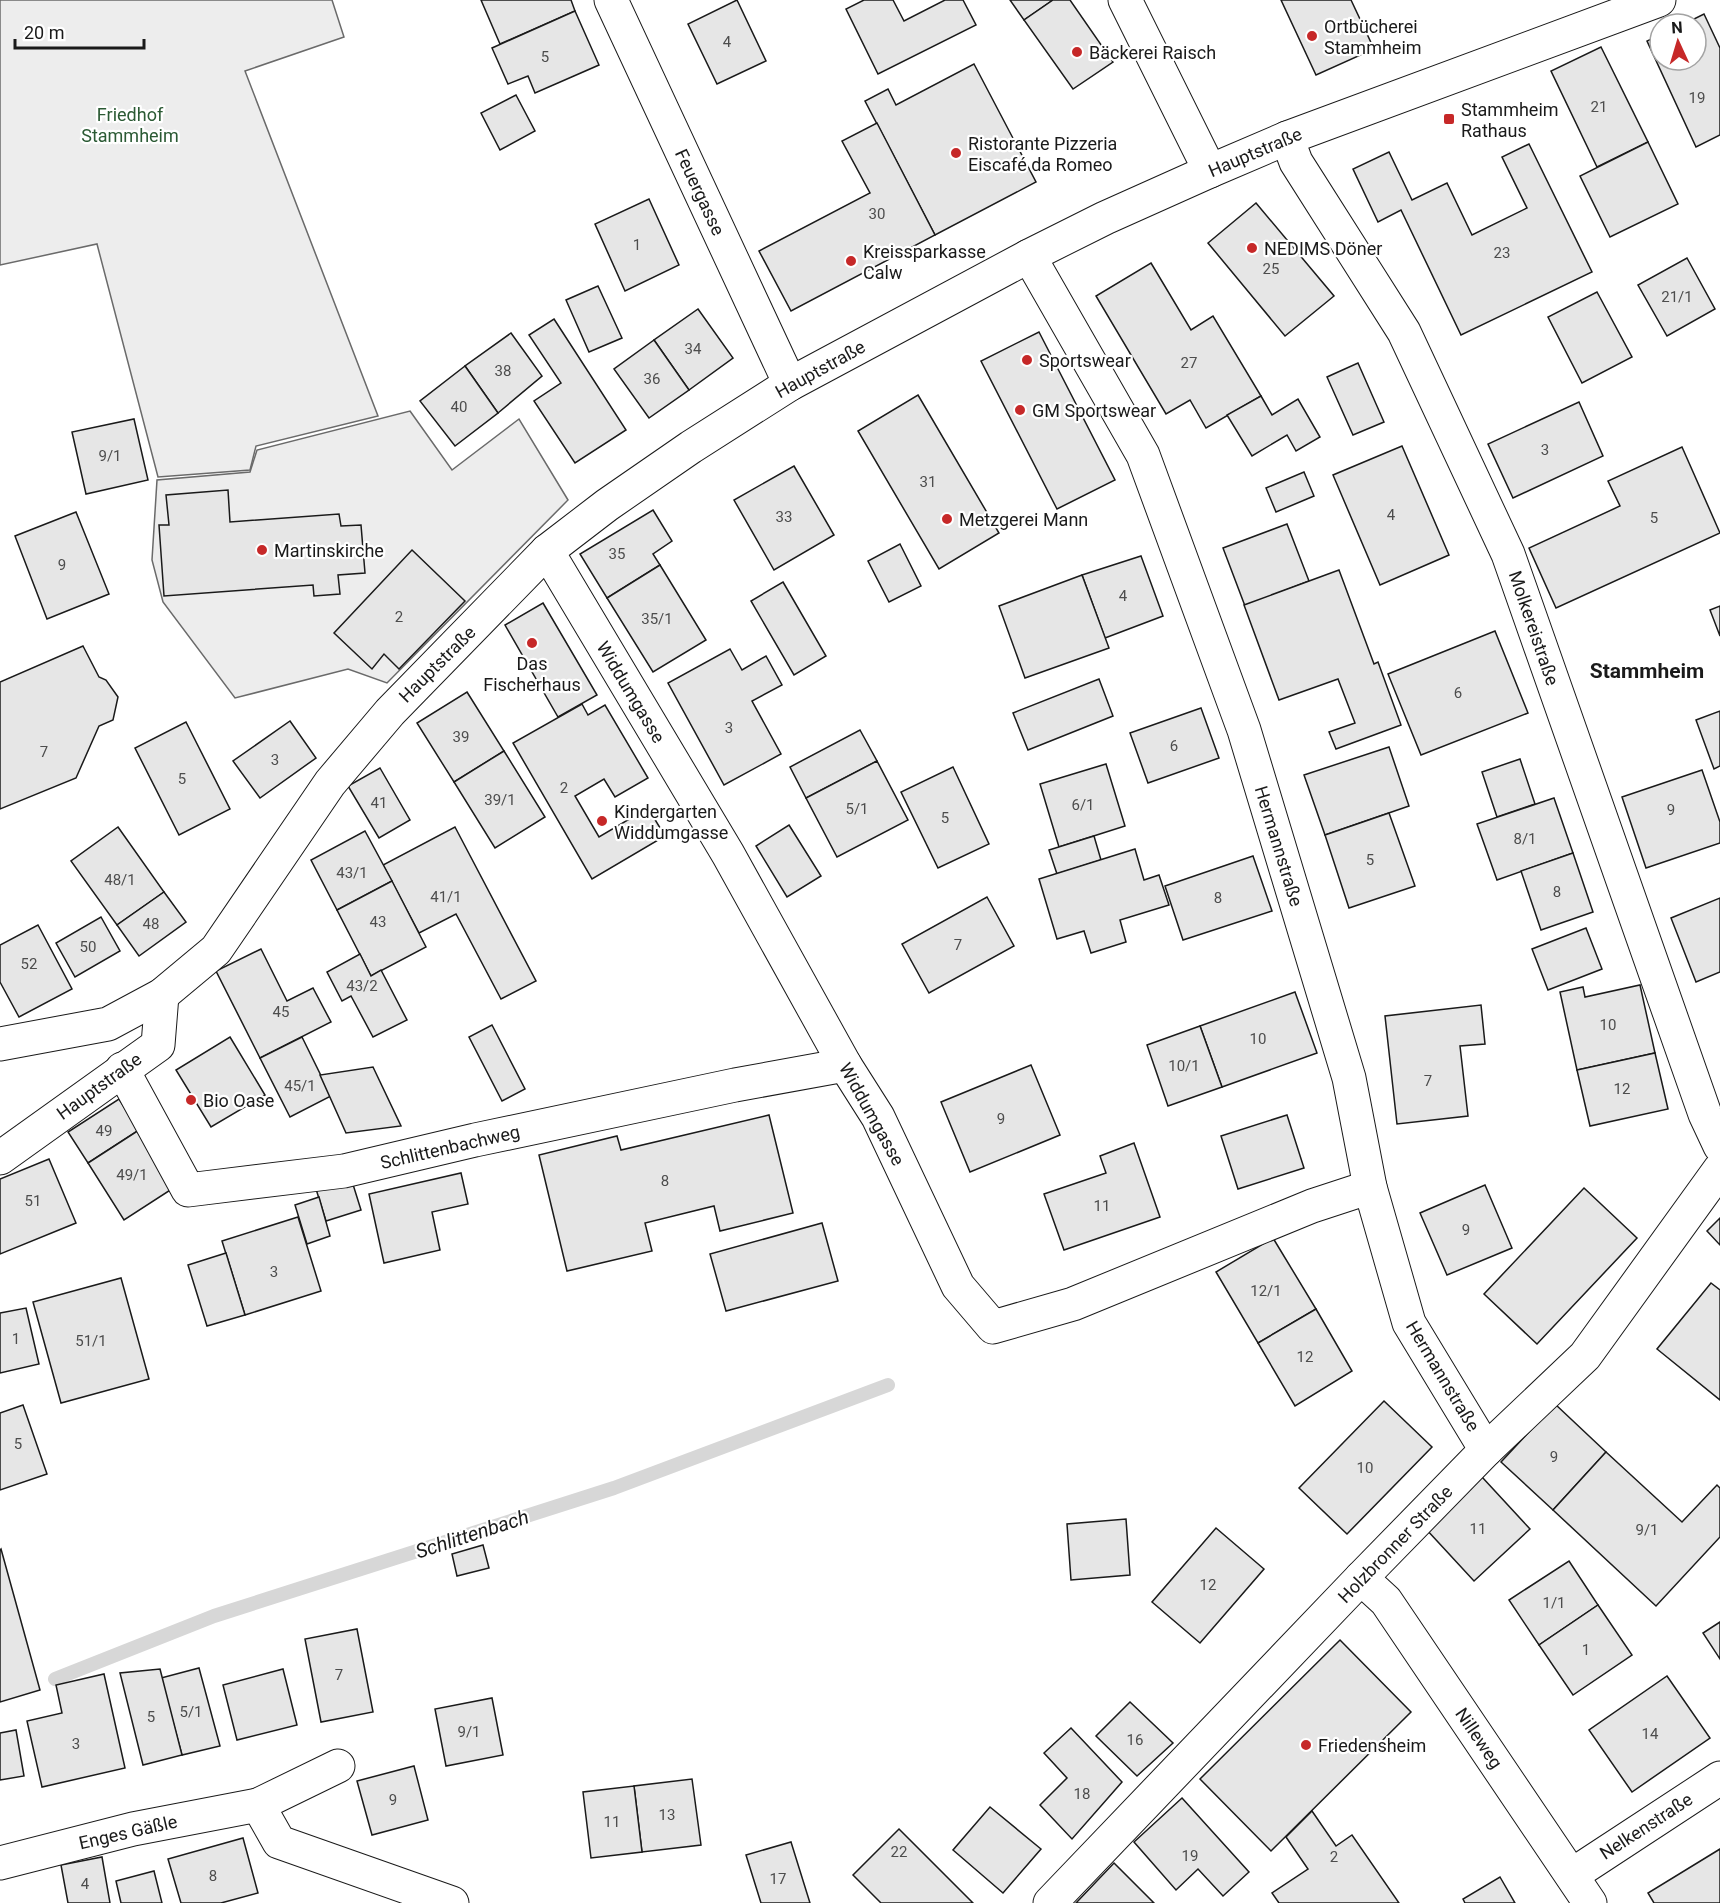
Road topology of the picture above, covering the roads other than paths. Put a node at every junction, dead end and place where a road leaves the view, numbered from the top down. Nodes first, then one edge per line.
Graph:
1 (611, 0) edge
2 (1125, 0) edge
3 (1659, 0) edge
4 (1287, 138) junction
5 (1210, 171) junction
6 (1029, 256) junction
7 (790, 384) junction
8 (547, 551) junction
9 (162, 994) junction
10 (0, 1044) edge
11 (845, 1065) junction
12 (122, 1069) junction
13 (1720, 1146) edge
14 (0, 1158) edge
15 (1720, 1169) edge
16 (1370, 1187) junction
17 (1486, 1450) junction
18 (1360, 1578) junction
19 (338, 1766) dead end
20 (1720, 1778) edge
21 (258, 1805) junction
22 (0, 1863) edge
23 (1572, 1875) junction
24 (452, 1903) edge
25 (1050, 1903) edge
26 (1590, 1903) edge

1 - 7 street, Feuergasse
2 - 5 street
3 - 4 street, Hauptstraße
4 - 5 street, Hauptstraße
4 - 13 street, Molkereistraße
5 - 6 street, Hauptstraße
6 - 7 street, Hauptstraße
6 - 16 street, Hermannstraße
7 - 8 street, Hauptstraße
8 - 9 street, Hauptstraße
8 - 11 street, Widdumgasse
9 - 10 street, Hauptstraße
9 - 12 street, Hauptstraße
11 - 12 street, Schlittenbachweg
11 - 16 street, Widdumgasse
12 - 14 street, Hauptstraße
15 - 17 street, Holzbronner Straße
16 - 17 street, Hermannstraße
17 - 18 street, Holzbronner Straße
18 - 23 street, Nilleweg
18 - 25 street, Holzbronner Straße
19 - 21 street, Enges Gäßle
20 - 23 street, Nelkenstraße
21 - 22 street, Enges Gäßle
21 - 24 street
23 - 26 street, Nilleweg

